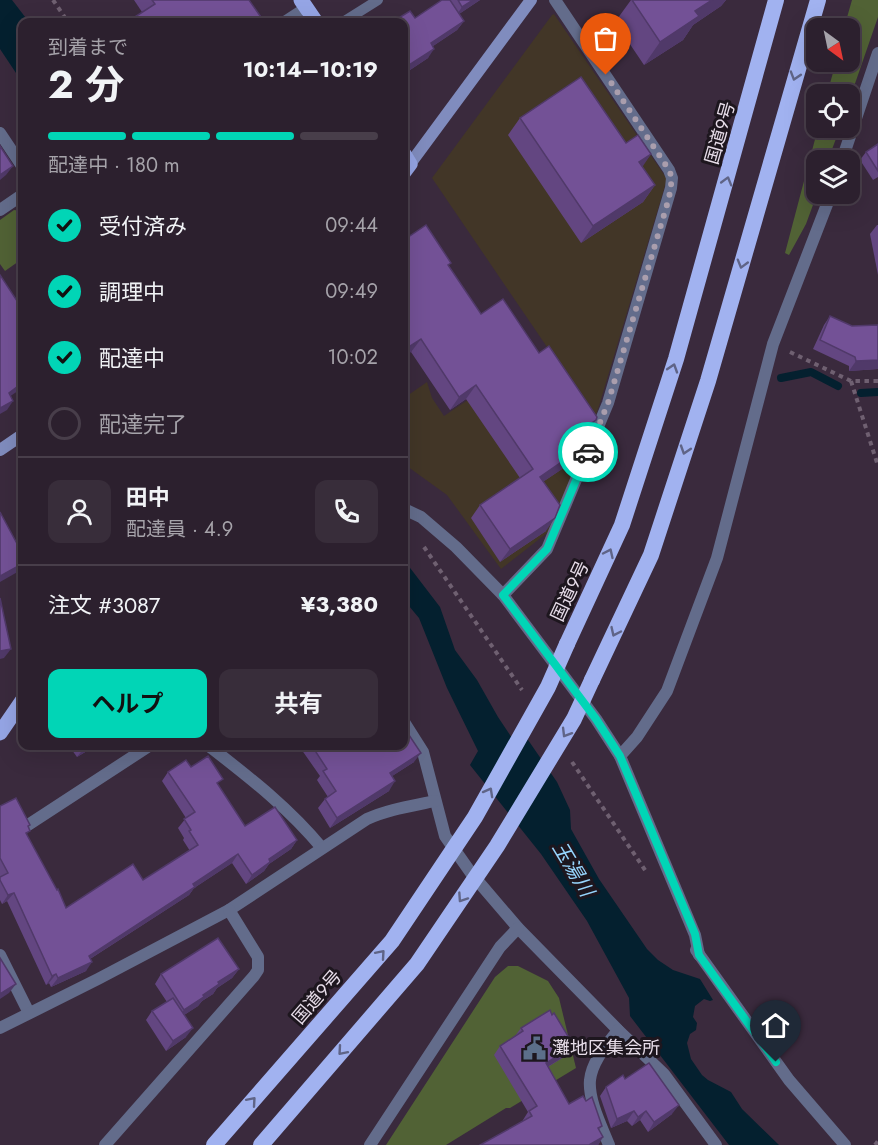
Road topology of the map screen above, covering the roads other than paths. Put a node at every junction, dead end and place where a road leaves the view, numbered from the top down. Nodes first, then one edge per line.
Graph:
1 (378, 0) edge
2 (531, 0) edge
3 (555, 0) edge
4 (777, 0) edge
5 (818, 0) edge
6 (304, 4) edge
7 (288, 18) edge
8 (313, 18) edge
9 (349, 18) edge
10 (878, 53) edge
11 (0, 133) edge
12 (845, 150) edge
13 (18, 160) edge
14 (408, 160) edge
15 (18, 198) edge
16 (827, 204) edge
17 (0, 210) edge
18 (18, 438) edge
19 (0, 450) edge
20 (408, 511) edge
21 (503, 595) junction
22 (18, 707) edge
23 (408, 728) edge
24 (0, 733) edge
25 (143, 750) edge
26 (214, 750) edge
27 (620, 756) junction
28 (435, 801) junction
29 (28, 825) edge
30 (322, 848) junction
31 (229, 910) junction
32 (518, 928) junction
33 (689, 939) dead end
34 (699, 955) junction
35 (0, 956) edge
36 (29, 1013) junction
37 (0, 1028) edge
38 (618, 1030) junction
39 (105, 1145) edge
40 (214, 1145) edge
41 (261, 1145) edge
42 (370, 1145) edge
43 (609, 1145) edge
44 (716, 1145) edge
45 (845, 1145) edge

1 - 9 lane
2 - 14 main road
3 - 21 street
40 -> 4 highway, 国道9号, bridge
5 -> 41 highway, bridge
6 - 7 lane
6 - 8 main road
10 - 12 street
11 - 13 street
15 - 17 street
16 - 27 street
18 - 19 main road
20 - 21 street
21 - 27 street
22 - 24 main road
23 - 28 street
25 - 29 street
26 - 30 street
27 - 34 street
28 - 30 street
28 - 32 street
30 - 31 street
31 - 36 street
31 - 39 street
32 - 38 street
32 - 42 street
33 - 34 street
34 - 45 street
35 - 36 street
36 - 37 street
38 - 43 street
38 - 44 street

